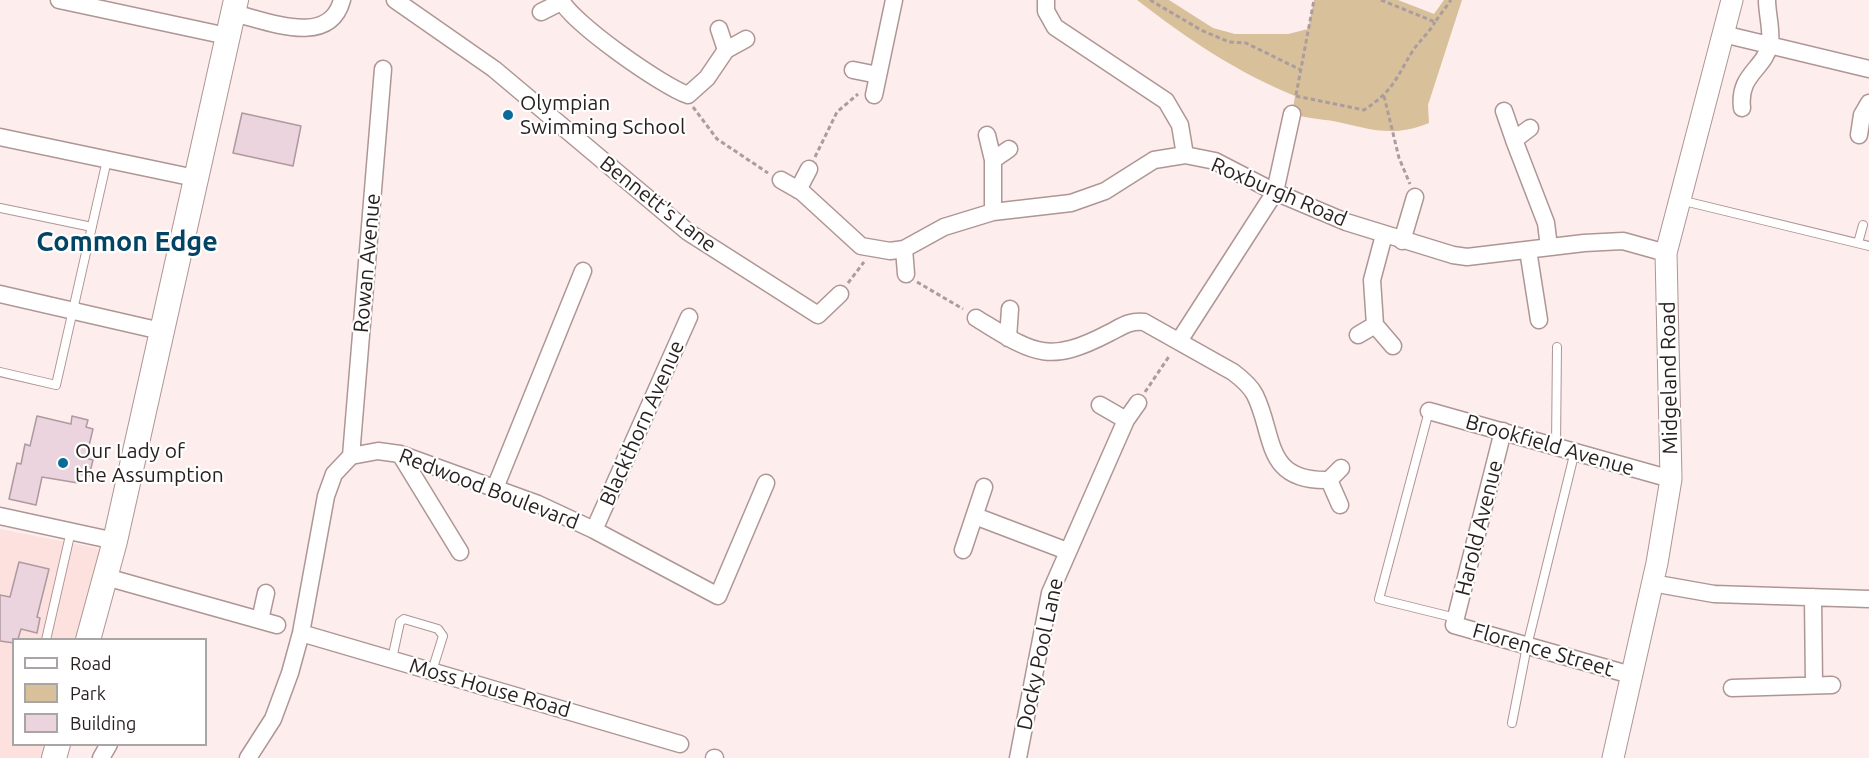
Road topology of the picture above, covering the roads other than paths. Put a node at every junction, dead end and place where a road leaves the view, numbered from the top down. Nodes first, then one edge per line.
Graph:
1 (59, 0) edge
2 (342, 0) edge
3 (395, 0) edge
4 (894, 0) edge
5 (1047, 0) edge
6 (1732, 0) edge
7 (1767, 0) edge
8 (561, 1) edge
9 (234, 6) edge
10 (541, 12) dead end
11 (719, 29) dead end
12 (1724, 34) junction
13 (227, 36) junction
14 (746, 39) dead end
15 (1770, 44) junction
16 (726, 50) junction
17 (382, 69) dead end
18 (1869, 69) edge
19 (853, 70) dead end
20 (878, 75) junction
21 (874, 95) road end
22 (1869, 103) edge
23 (1742, 108) dead end
24 (1504, 111) dead end
25 (1292, 114) road end
26 (1530, 128) dead end
27 (987, 135) dead end
28 (1859, 135) dead end
29 (0, 137) edge
30 (1514, 140) junction
31 (1009, 149) dead end
32 (1185, 155) junction
33 (993, 159) junction
34 (107, 160) junction
35 (809, 169) road end
36 (195, 178) junction
37 (781, 180) road end
38 (798, 190) junction
39 (1275, 192) junction
40 (1415, 198) road end
41 (1680, 200) junction
42 (0, 208) edge
43 (993, 212) junction
44 (1863, 225) dead end
45 (92, 226) junction
46 (1384, 235) junction
47 (1402, 241) junction
48 (1858, 243) junction
49 (1869, 246) edge
50 (1550, 247) junction
51 (904, 249) junction
52 (1528, 250) junction
53 (1666, 253) junction
54 (583, 271) dead end
55 (906, 274) road end
56 (0, 294) edge
57 (840, 294) road end
58 (1010, 309) dead end
59 (74, 311) junction
60 (689, 317) dead end
61 (976, 318) road end
62 (1539, 320) dead end
63 (1375, 325) junction
64 (161, 331) junction
65 (1358, 335) dead end
66 (1008, 338) junction
67 (1179, 341) junction
68 (1393, 346) dead end
69 (1557, 347) dead end
70 (0, 372) edge
71 (1138, 403) road end
72 (1100, 405) dead end
73 (1429, 411) joint
74 (1126, 420) junction
75 (1503, 431) junction
76 (1556, 446) junction
77 (1575, 451) junction
78 (400, 454) junction
79 (351, 456) junction
80 (1341, 468) dead end
81 (1671, 479) junction
82 (1329, 480) junction
83 (766, 483) dead end
84 (984, 487) dead end
85 (495, 488) junction
86 (1340, 505) dead end
87 (0, 516) edge
88 (975, 516) junction
89 (594, 530) junction
90 (71, 531) junction
91 (115, 541) junction
92 (963, 550) dead end
93 (1067, 551) junction
94 (460, 552) dead end
95 (106, 577) junction
96 (1652, 583) junction
97 (266, 593) dead end
98 (1813, 597) junction
99 (1869, 599) edge
100 (260, 620) junction
101 (1455, 622) junction
102 (277, 625) dead end
103 (301, 633) junction
104 (46, 638) edge
105 (88, 638) edge
106 (1527, 646) junction
107 (392, 659) junction
108 (432, 671) junction
109 (1631, 675) junction
110 (1832, 685) dead end
111 (1814, 686) junction
112 (1732, 688) dead end
113 (1512, 723) dead end
114 (680, 744) dead end
115 (248, 758) edge
116 (1018, 758) edge
117 (1613, 758) edge

1 - 13 street
2 - 9 street
3 - 57 street, Bennett's Lane
4 - 20 street
5 - 32 street
6 - 12 street, Midgeland Road
7 - 15 street
8 - 10 street
8 - 16 street
9 - 13 main road
11 - 16 street
12 - 15 street
12 - 41 street, Midgeland Road
13 - 36 main road
14 - 16 street
15 - 18 street
15 - 23 street
17 - 79 street, Rowan Avenue
19 - 20 street
20 - 21 street
22 - 28 street
24 - 30 street
25 - 39 street
26 - 30 street
27 - 33 street
29 - 34 street
30 - 50 street
31 - 33 street
32 - 39 street, Roxburgh Road
32 - 43 street, Roxburgh Road
33 - 43 street
34 - 36 street
34 - 45 lane
35 - 38 street
36 - 64 main road
37 - 38 street
38 - 51 street
39 - 46 street, Roxburgh Road
39 - 67 street
40 - 47 street
41 - 48 lane
41 - 53 street, Midgeland Road
42 - 45 lane
43 - 51 street, Roxburgh Road
44 - 48 lane
45 - 59 lane
46 - 47 street, Roxburgh Road
46 - 63 street
47 - 52 street, Roxburgh Road
48 - 49 lane
50 - 52 street, Roxburgh Road
50 - 53 street, Roxburgh Road
51 - 55 street
52 - 62 street
53 - 81 street, Midgeland Road
54 - 85 street
56 - 59 street
58 - 66 street
59 - 64 street
59 - 70 lane
60 - 89 street, Blackthorn Avenue
61 - 66 street
63 - 65 street
63 - 68 street
64 - 91 main road
66 - 67 street
67 - 82 street
69 - 76 lane
71 - 74 street, Docky Pool Lane
72 - 74 street
73 - 75 street, Brookfield Avenue
73 - 101 lane
74 - 93 street, Docky Pool Lane
75 - 76 street, Brookfield Avenue
75 - 101 street, Harold Avenue
76 - 77 street, Brookfield Avenue
77 - 81 street, Brookfield Avenue
77 - 106 lane
78 - 79 street, Redwood Boulevard
78 - 85 street, Redwood Boulevard
78 - 94 street
79 - 103 street
80 - 82 street
81 - 96 street, Midgeland Road
82 - 86 street
83 - 89 street, Redwood Boulevard
84 - 88 street
85 - 89 street, Redwood Boulevard
87 - 90 street
88 - 92 street
88 - 93 street
90 - 91 street
90 - 104 lane
91 - 95 main road
93 - 116 street, Docky Pool Lane
95 - 100 street
95 - 105 main road
96 - 98 street
96 - 109 street, Midgeland Road
97 - 100 street
98 - 99 street
98 - 111 street
100 - 102 street
101 - 106 street, Florence Street
103 - 107 street, Moss House Road
103 - 115 street
106 - 109 street, Florence Street
106 - 113 lane
107 - 108 street, Moss House Road
107 - 108 lane
108 - 114 street, Moss House Road
109 - 117 street, Midgeland Road
110 - 111 street
111 - 112 street

